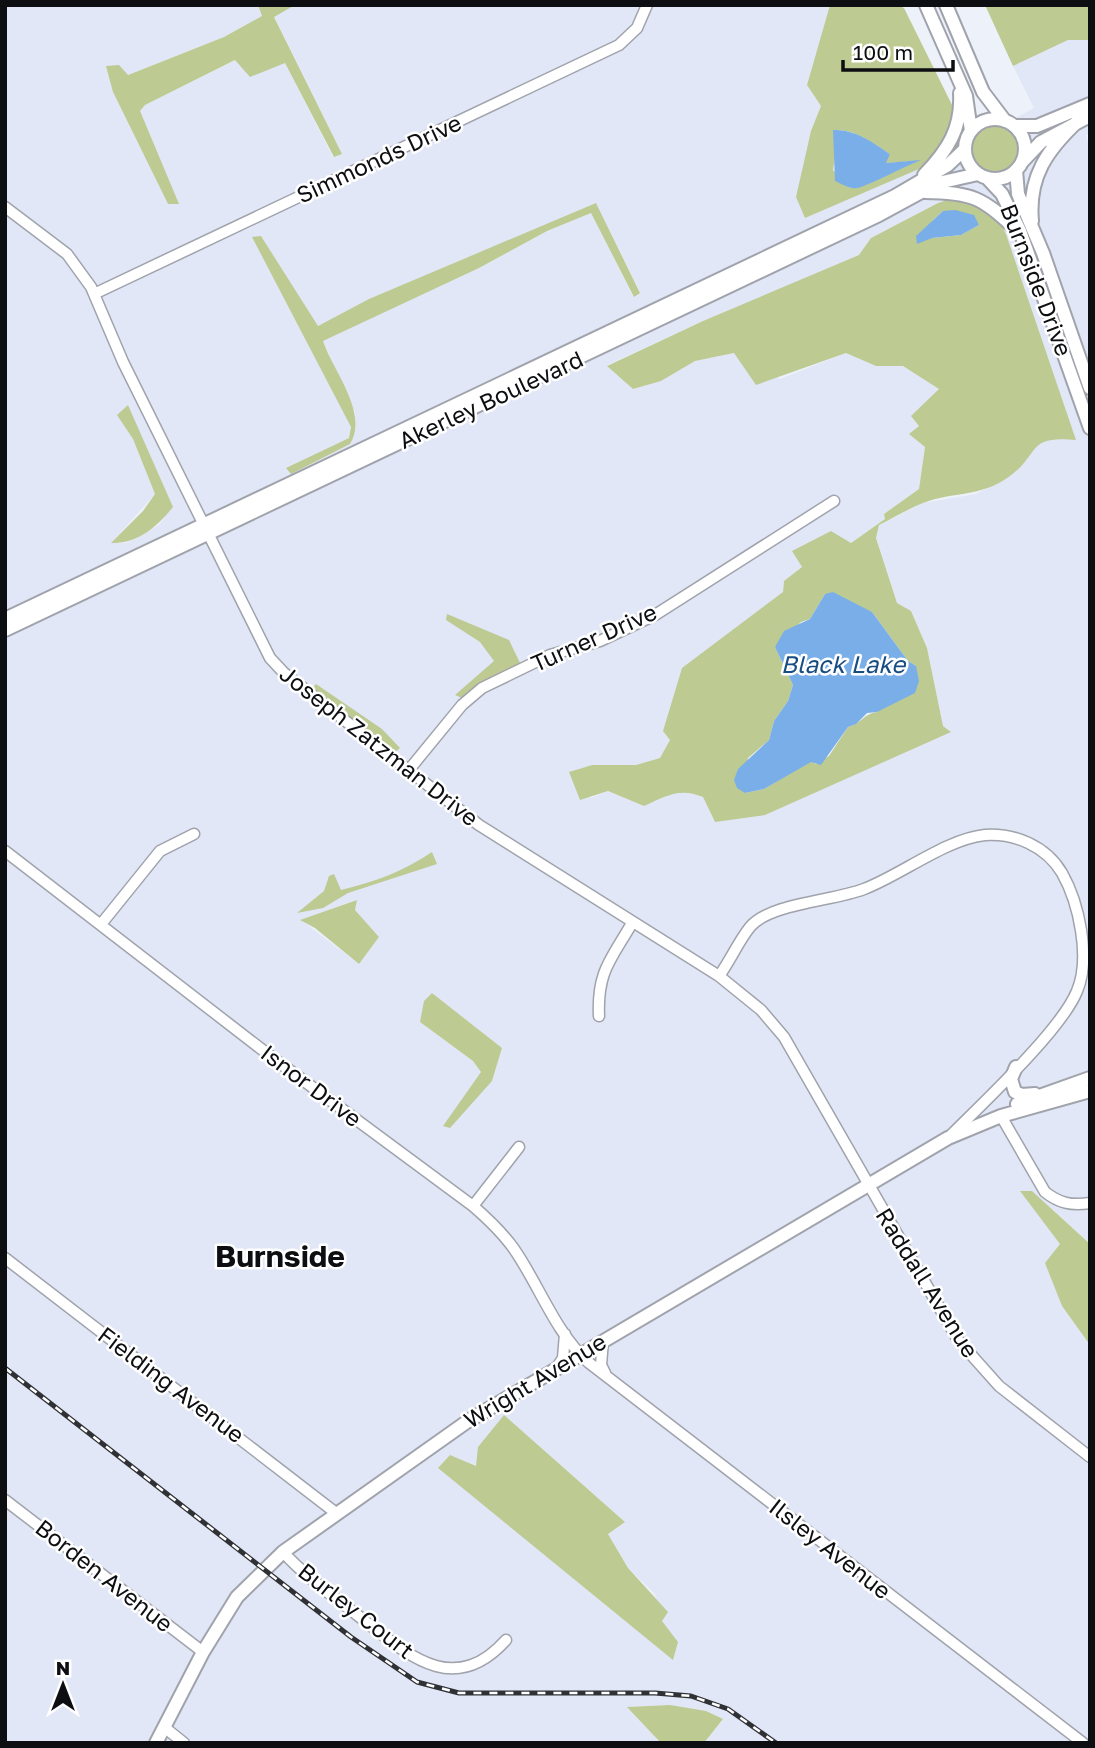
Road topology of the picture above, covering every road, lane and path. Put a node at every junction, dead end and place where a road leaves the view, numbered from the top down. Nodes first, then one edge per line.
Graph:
1 (647, 5) edge
2 (926, 5) edge
3 (946, 5) edge
4 (959, 79) junction
5 (1090, 104) edge
6 (1084, 118) edge
7 (1009, 123) junction
8 (971, 131) junction
9 (965, 149) junction
10 (1019, 166) junction
11 (982, 176) junction
12 (918, 188) junction
13 (5, 207) edge
14 (1028, 234) junction
15 (94, 294) junction
16 (1090, 388) edge
17 (1090, 428) edge
18 (834, 501) dead end
19 (204, 528) junction
20 (5, 619) edge
21 (5, 630) edge
22 (408, 771) junction
23 (194, 834) dead end
24 (5, 851) edge
25 (102, 923) junction
26 (632, 923) junction
27 (719, 976) junction
28 (599, 1016) dead end
29 (1016, 1067) junction
30 (1090, 1078) edge
31 (1090, 1091) edge
32 (1042, 1093) junction
33 (1001, 1116) junction
34 (948, 1138) junction
35 (519, 1147) dead end
36 (867, 1185) junction
37 (1090, 1203) edge
38 (473, 1206) junction
39 (5, 1258) edge
40 (565, 1334) junction
41 (603, 1341) junction
42 (579, 1354) junction
43 (557, 1367) junction
44 (606, 1377) junction
45 (1090, 1457) edge
46 (5, 1500) edge
47 (335, 1513) junction
48 (283, 1552) junction
49 (506, 1640) dead end
50 (203, 1652) junction
51 (164, 1727) junction
52 (156, 1743) edge
53 (184, 1743) edge
54 (1083, 1743) edge

1 - 15 street, Simmonds Drive
2 - 4 main road
3 - 7 main road
4 - 8 main road
4 - 12 main road
5 - 7 main road
6 - 10 main road
6 - 14 main road
7 - 8 main road
7 - 10 main road
8 - 9 main road
9 - 11 main road
9 - 12 main road, Akerley Boulevard
10 - 11 main road
10 - 14 main road, Burnside Drive
11 - 12 main road, Akerley Boulevard
11 - 14 main road, Burnside Drive
12 - 14 main road
12 - 19 main road, Akerley Boulevard
13 - 15 street, Joseph Zatzman Drive
14 - 16 main road, Burnside Drive
14 - 17 main road, Burnside Drive
15 - 19 street, Joseph Zatzman Drive
18 - 22 street, Turner Drive
19 - 20 main road, Akerley Boulevard
19 - 21 main road, Akerley Boulevard
19 - 22 street, Joseph Zatzman Drive
22 - 26 street, Joseph Zatzman Drive
23 - 25 street
24 - 25 street, Isnor Drive
25 - 38 street, Isnor Drive
26 - 27 street, Joseph Zatzman Drive
26 - 28 street
27 - 29 street
27 - 36 street, Joseph Zatzman Drive
29 - 32 main road
29 - 34 street
30 - 32 main road, Wright Avenue
31 - 33 main road, Wright Avenue
32 - 33 main road, Wright Avenue
33 - 34 main road, Wright Avenue
33 - 37 street
34 - 36 main road, Wright Avenue
35 - 38 street
36 - 41 main road, Wright Avenue
36 - 45 street, Raddall Avenue
38 - 40 street, Isnor Drive
39 - 47 street, Fielding Avenue
40 - 42 street, Isnor Drive
40 - 43 street
41 - 42 main road, Wright Avenue
41 - 44 street
42 - 43 main road, Wright Avenue
42 - 44 street, Ilsley Avenue
43 - 47 main road, Wright Avenue
44 - 54 street, Ilsley Avenue
46 - 50 street, Borden Avenue
47 - 48 main road, Wright Avenue
48 - 49 street, Burley Court
48 - 50 main road, Wright Avenue
50 - 51 main road, Wright Avenue
51 - 52 main road, Wright Avenue
51 - 53 street

